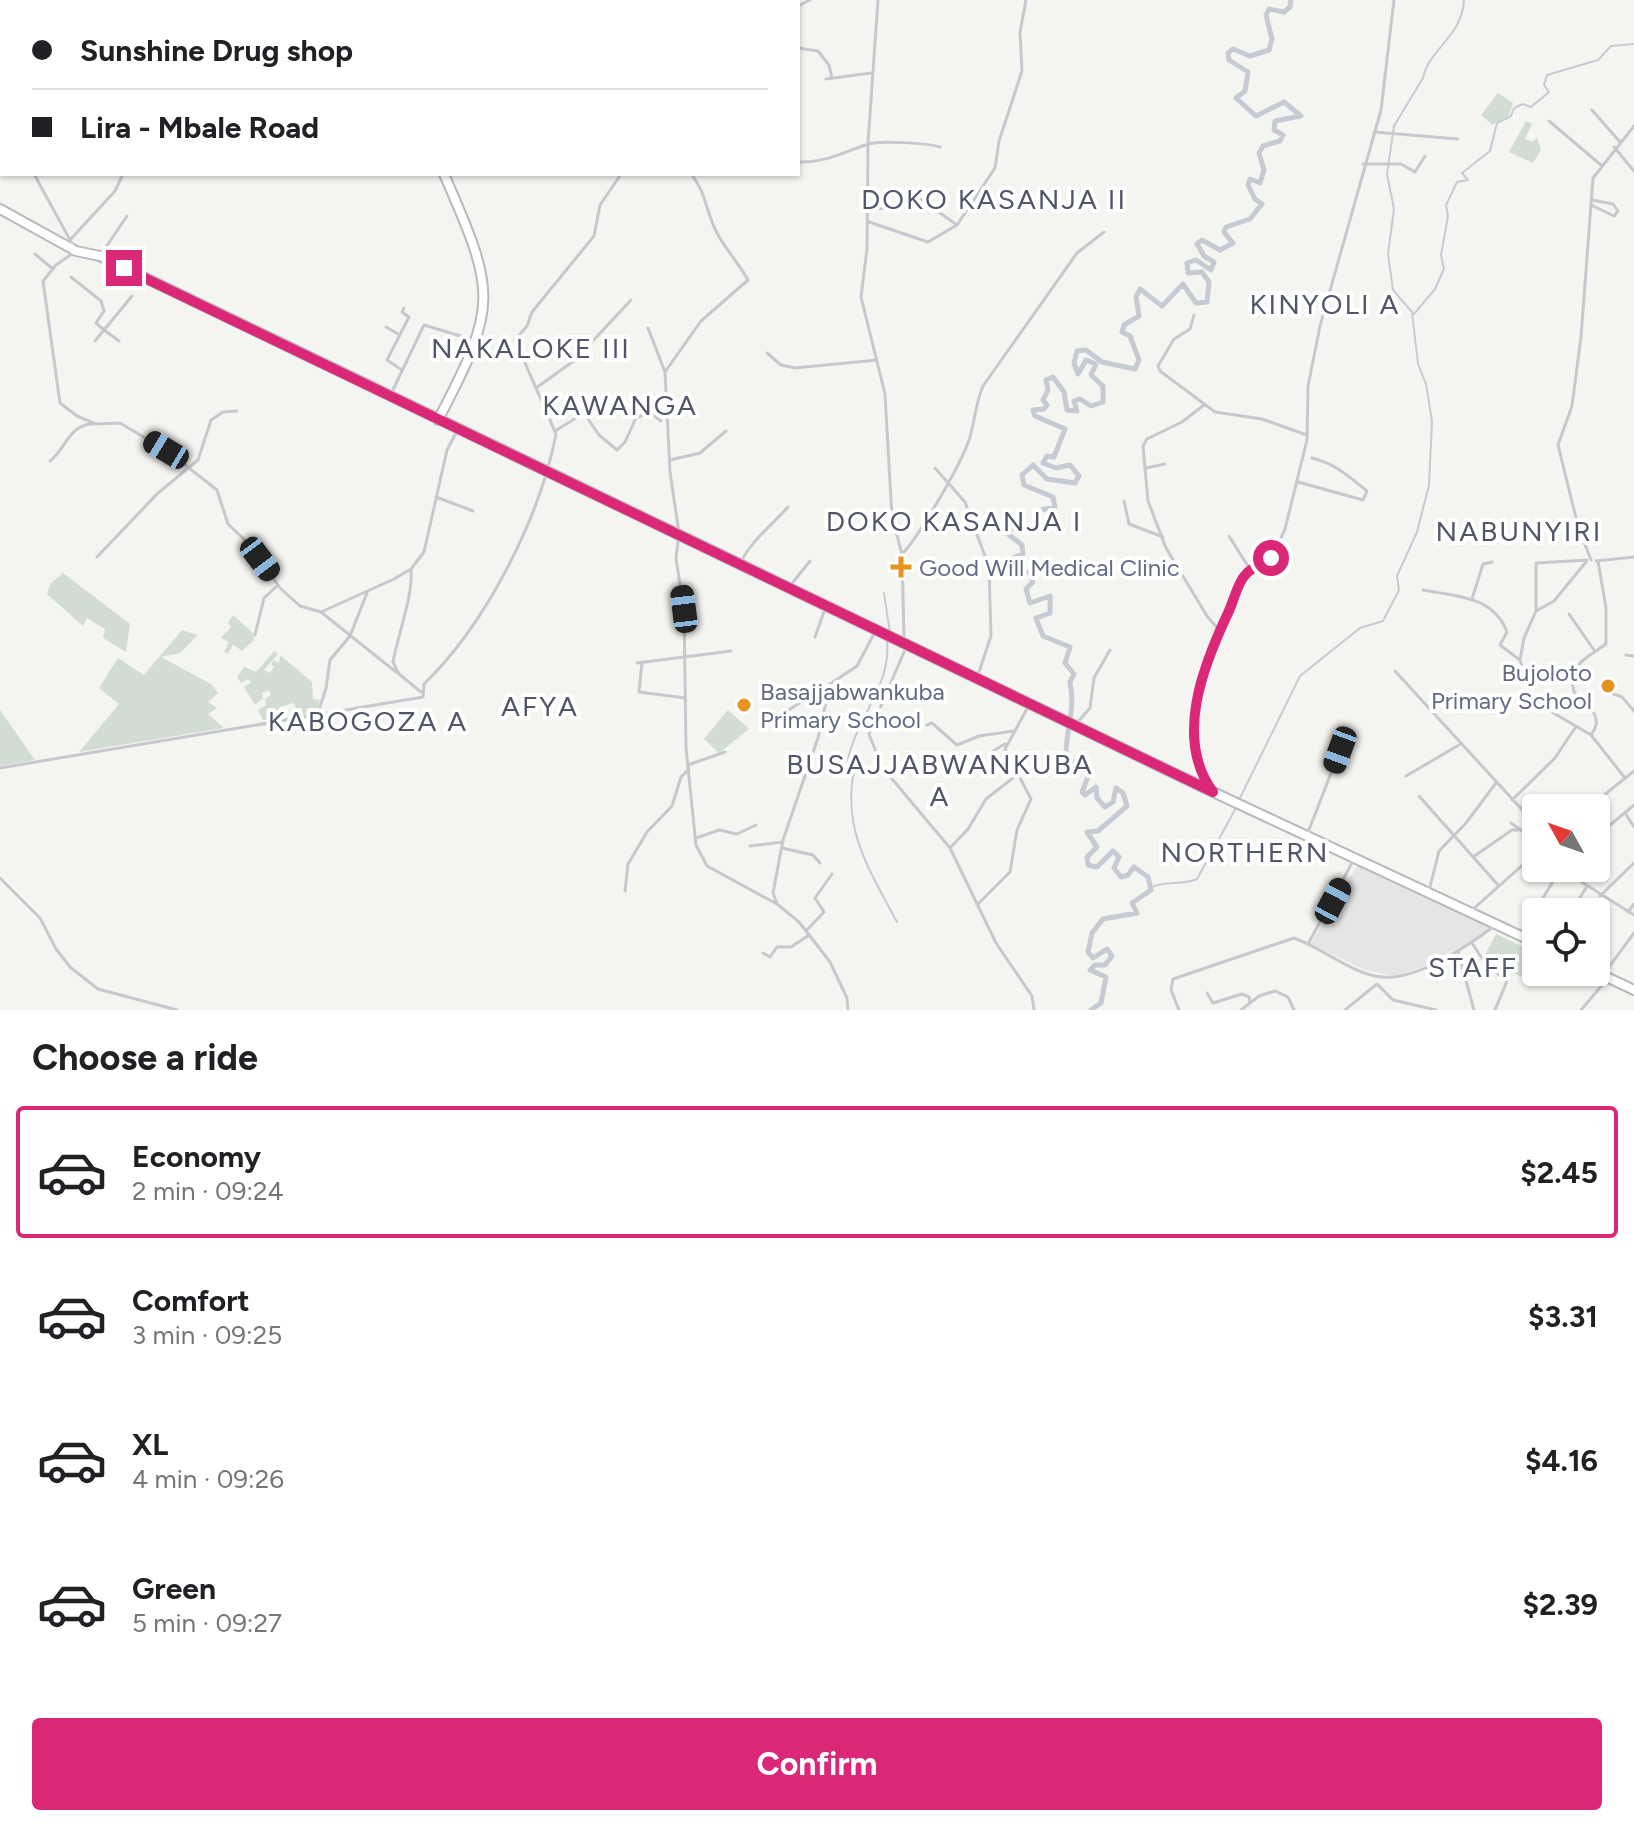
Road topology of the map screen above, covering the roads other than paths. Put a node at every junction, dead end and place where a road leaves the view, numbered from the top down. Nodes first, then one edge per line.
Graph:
1 (878, 0) edge
2 (1026, 0) edge
3 (1394, 0) edge
4 (800, 48) edge
5 (871, 73) junction
6 (832, 78) junction
7 (826, 79) dead end
8 (1592, 110) dead end
9 (1549, 121) dead end
10 (1634, 126) edge
11 (1374, 132) junction
12 (1458, 139) dead end
13 (1620, 142) junction
14 (868, 143) junction
15 (940, 147) dead end
16 (1614, 147) junction
17 (1425, 156) dead end
18 (800, 162) edge
19 (1363, 164) junction
20 (1601, 165) junction
21 (1634, 171) edge
22 (35, 176) edge
23 (122, 176) edge
24 (445, 176) edge
25 (620, 176) edge
26 (693, 176) edge
27 (1592, 203) junction
28 (0, 209) edge
29 (867, 209) junction
30 (127, 216) dead end
31 (869, 222) junction
32 (957, 225) junction
33 (1104, 232) dead end
34 (70, 240) junction
35 (76, 251) junction
36 (35, 254) dead end
37 (100, 256) junction
38 (53, 269) junction
39 (71, 277) dead end
40 (132, 296) dead end
41 (631, 300) dead end
42 (404, 308) dead end
43 (1194, 315) dead end
44 (386, 327) dead end
45 (648, 328) dead end
46 (104, 330) junction
47 (400, 335) junction
48 (95, 341) dead end
49 (119, 341) dead end
50 (476, 341) junction
51 (767, 353) dead end
52 (877, 360) junction
53 (402, 370) junction
54 (665, 372) junction
55 (536, 388) junction
56 (389, 397) junction
57 (1204, 405) junction
58 (237, 411) dead end
59 (438, 420) junction
60 (661, 421) dead end
61 (96, 424) junction
62 (457, 430) junction
63 (555, 431) junction
64 (726, 431) dead end
65 (1307, 435) junction
66 (1312, 458) dead end
67 (670, 460) junction
68 (50, 461) dead end
69 (1165, 464) dead end
70 (188, 468) junction
71 (935, 468) dead end
72 (1146, 468) junction
73 (546, 472) junction
74 (1298, 482) junction
75 (947, 484) junction
76 (436, 497) junction
77 (1124, 501) dead end
78 (788, 507) dead end
79 (473, 511) dead end
80 (679, 533) junction
81 (1229, 536) dead end
82 (1163, 537) junction
83 (902, 554) junction
84 (97, 557) dead end
85 (1634, 557) edge
86 (1589, 560) junction
87 (810, 561) dead end
88 (1598, 561) junction
89 (1492, 562) dead end
90 (741, 566) junction
91 (411, 569) junction
92 (1251, 571) junction
93 (278, 585) junction
94 (788, 588) junction
95 (370, 590) junction
96 (1423, 590) dead end
97 (1472, 599) junction
98 (826, 606) junction
99 (1536, 611) junction
100 (321, 612) junction
101 (1569, 614) dead end
102 (876, 630) junction
103 (1219, 630) junction
104 (255, 635) dead end
105 (350, 636) junction
106 (815, 637) dead end
107 (905, 644) junction
108 (1110, 650) dead end
109 (1594, 650) junction
110 (731, 651) dead end
111 (1626, 655) dead end
112 (1634, 656) edge
113 (685, 657) junction
114 (1520, 660) junction
115 (1395, 671) dead end
116 (399, 674) junction
117 (977, 678) junction
118 (830, 684) junction
119 (421, 692) junction
120 (1611, 693) dead end
121 (686, 698) junction
122 (1030, 703) junction
123 (1634, 711) edge
124 (317, 716) junction
125 (771, 721) dead end
126 (1071, 724) junction
127 (927, 725) dead end
128 (1575, 728) junction
129 (1014, 731) junction
130 (1591, 735) junction
131 (1005, 744) junction
132 (1459, 745) junction
133 (1340, 750) dead end
134 (725, 752) dead end
135 (1008, 758) junction
136 (689, 767) junction
137 (0, 768) edge
138 (1634, 771) edge
139 (1018, 774) junction
140 (1406, 776) dead end
141 (1625, 778) junction
142 (1497, 782) junction
143 (1213, 792) junction
144 (1605, 794) edge
145 (1419, 796) dead end
146 (1512, 800) junction
147 (1634, 805) edge
148 (1522, 810) edge
149 (1624, 813) junction
150 (1511, 823) dead end
151 (756, 825) dead end
152 (1610, 825) edge
153 (1634, 827) edge
154 (1519, 830) junction
155 (1454, 832) junction
156 (1522, 832) edge
157 (1307, 835) junction
158 (696, 838) junction
159 (783, 842) junction
160 (750, 846) dead end
161 (782, 848) junction
162 (950, 848) junction
163 (1473, 857) junction
164 (1355, 858) junction
165 (820, 863) dead end
166 (1634, 863) edge
167 (1522, 865) edge
168 (832, 874) dead end
169 (0, 878) edge
170 (1553, 882) edge
171 (1579, 882) edge
172 (1498, 885) junction
173 (1586, 887) junction
174 (625, 891) dead end
175 (1429, 891) junction
176 (1600, 896) junction
177 (1579, 898) edge
178 (777, 904) junction
179 (1634, 904) edge
180 (977, 905) junction
181 (1471, 911) junction
182 (1628, 912) junction
183 (1634, 915) edge
184 (1495, 925) junction
185 (807, 933) junction
186 (1634, 933) edge
187 (1520, 936) joint
188 (1472, 943) junction
189 (1308, 944) junction
190 (1458, 952) junction
191 (763, 953) dead end
192 (1610, 966) edge
193 (1610, 978) edge
194 (1600, 986) edge
195 (1634, 990) edge
196 (1207, 993) dead end
197 (1250, 1002) junction
198 (1420, 1008) edge
199 (177, 1010) edge
200 (848, 1010) edge
201 (1034, 1010) edge
202 (1179, 1010) edge
203 (1241, 1010) edge
204 (1294, 1010) edge
205 (1345, 1010) edge
206 (1436, 1010) edge
207 (1474, 1010) edge
208 (1495, 1010) edge
209 (1581, 1010) edge

1 - 5 street
2 - 32 street
3 - 11 street
4 - 6 street
5 - 6 street
5 - 14 street
6 - 7 street
8 - 13 street
9 - 20 street
10 - 13 street
11 - 12 street
11 - 19 street
13 - 16 street
14 - 15 street
14 - 18 street
14 - 29 street
16 - 20 street
16 - 21 street
17 - 19 street
19 - 65 street
20 - 27 street
22 - 34 street
23 - 34 street
24 - 50 main road
25 - 55 street
26 - 54 street
27 - 27 street
27 - 86 street
28 - 35 main road
29 - 31 street
29 - 32 street
30 - 37 street
31 - 32 street
31 - 52 street
33 - 75 street
34 - 35 street
35 - 37 main road
35 - 38 street
36 - 38 street
37 - 56 main road
38 - 61 street
39 - 46 street
40 - 46 street
41 - 55 street
42 - 47 street
43 - 57 street
44 - 47 street
45 - 54 street
46 - 48 street
46 - 49 street
47 - 53 street
50 - 53 street
50 - 59 main road
51 - 52 street
52 - 83 street
53 - 56 street
54 - 67 street
55 - 63 street
56 - 59 main road
57 - 65 street
57 - 72 street
58 - 70 street
59 - 62 main road
60 - 63 street
61 - 68 street
61 - 70 street
62 - 73 main road
62 - 76 street
63 - 73 street
64 - 67 street
65 - 74 street
66 - 74 street
67 - 80 street
69 - 72 street
70 - 84 street
70 - 93 street
71 - 75 street
72 - 82 street
73 - 80 main road
73 - 119 street
74 - 92 street
75 - 83 street
75 - 117 street
76 - 79 street
76 - 91 street
77 - 82 street
78 - 90 street
80 - 90 main road
80 - 113 street
81 - 92 street
82 - 103 street
83 - 107 street
85 - 88 street
86 - 88 street
86 - 99 street
86 - 99 street
87 - 94 street
88 - 109 street
89 - 97 street
90 - 94 main road
91 - 95 street
91 - 116 street
92 - 103 street
93 - 100 street
93 - 104 street
94 - 98 main road
95 - 100 street
95 - 105 street
96 - 97 street
97 - 114 street
98 - 102 main road
98 - 106 street
99 - 114 street
100 - 105 street
101 - 109 street
102 - 107 main road
102 - 118 street
103 - 143 street
105 - 116 street
105 - 124 street
107 - 117 main road
107 - 162 street
108 - 126 street
109 - 130 street
110 - 113 street
111 - 112 street
113 - 121 street
113 - 121 street
114 - 128 street
115 - 132 street
116 - 119 street
117 - 122 main road
118 - 125 street
118 - 159 street
119 - 124 street
120 - 123 street
121 - 136 street
122 - 126 main road
122 - 129 street
124 - 137 street
126 - 143 main road
127 - 129 street
128 - 130 street
128 - 146 street
129 - 131 street
130 - 141 street
131 - 135 street
131 - 135 street
132 - 140 street
132 - 142 street
133 - 157 street
134 - 136 street
135 - 139 street
136 - 158 street
136 - 174 street
138 - 141 street
139 - 162 street
139 - 180 street
141 - 144 street
142 - 146 street
142 - 155 street
143 - 157 main road
145 - 155 street
146 - 148 street
147 - 149 street
149 - 152 street
149 - 153 street
150 - 154 street
151 - 158 street
154 - 156 street
154 - 163 street
155 - 163 street
155 - 175 street
157 - 164 main road
158 - 178 street
159 - 160 street
159 - 161 street
161 - 165 street
161 - 178 street
162 - 180 street
163 - 172 street
164 - 175 main road
164 - 189 street
166 - 176 street
167 - 172 street
168 - 185 street
169 - 199 street
170 - 187 street
171 - 173 street
172 - 181 street
173 - 176 street
173 - 177 street
175 - 181 main road
176 - 182 street
178 - 185 street
179 - 182 street
180 - 201 street
181 - 184 main road
182 - 183 street
184 - 187 main road
184 - 188 street
185 - 191 street
185 - 200 street
186 - 192 street
188 - 190 street
188 - 208 street
189 - 190 street
189 - 202 street
190 - 207 street
193 - 195 main road
194 - 209 street
196 - 197 street
197 - 203 street
197 - 204 street
198 - 205 street
198 - 206 street

